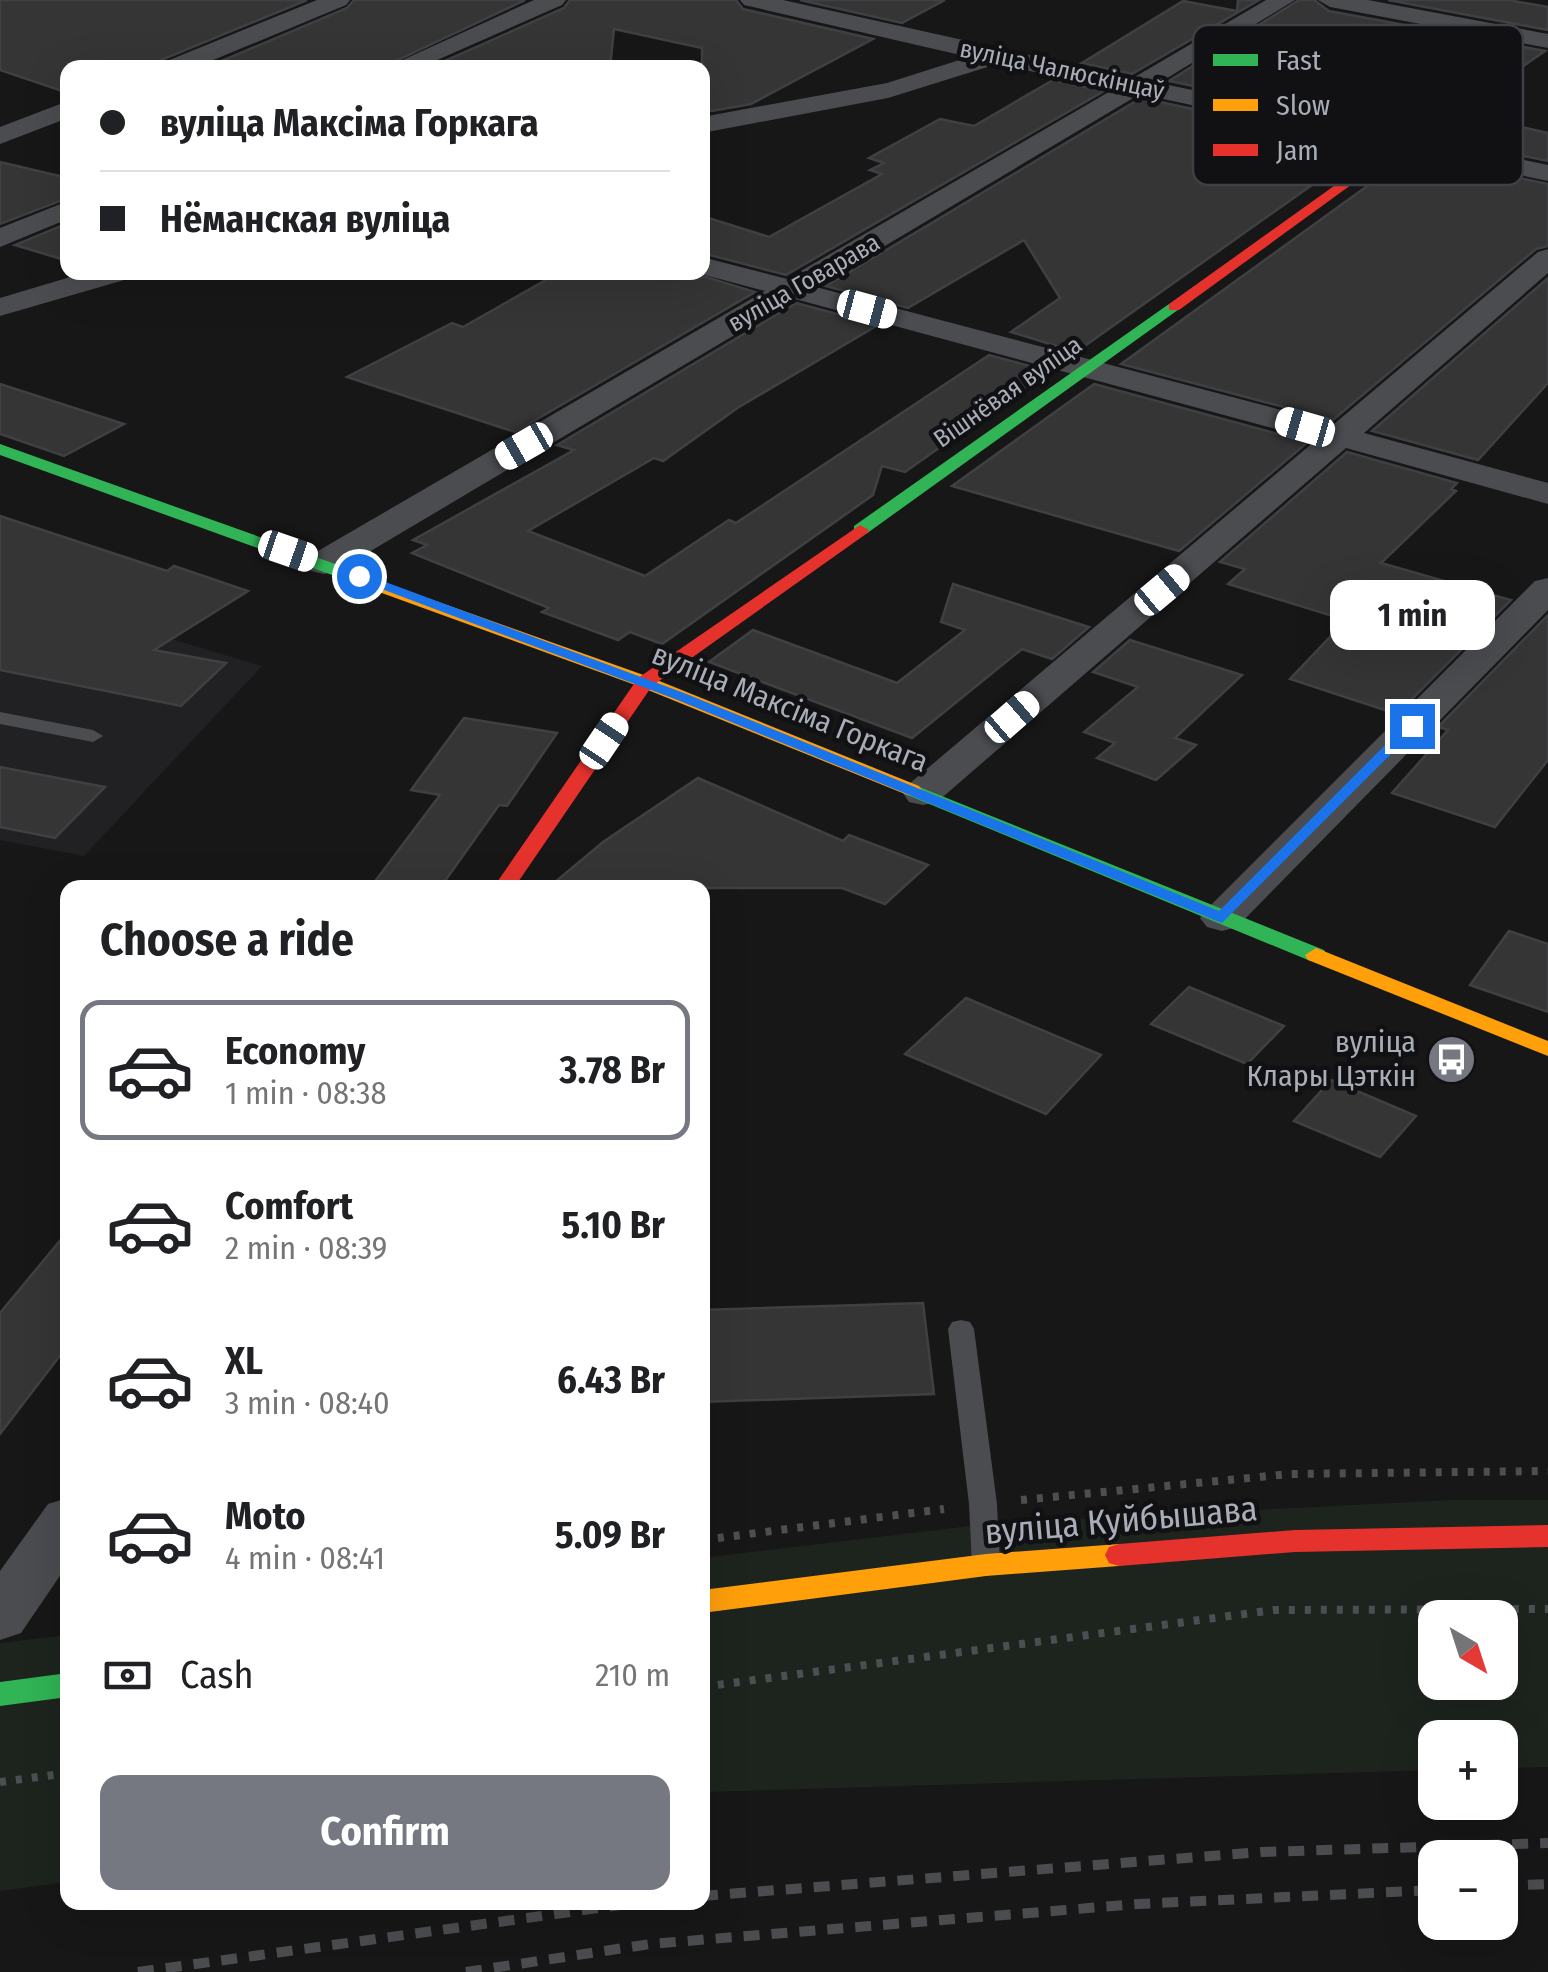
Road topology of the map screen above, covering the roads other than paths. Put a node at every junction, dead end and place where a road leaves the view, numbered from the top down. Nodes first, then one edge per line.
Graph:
1 (338, 0) edge
2 (554, 0) edge
3 (752, 0) edge
4 (1283, 0) edge
5 (1330, 0) edge
6 (1242, 25) edge
7 (1463, 25) edge
8 (1523, 36) edge
9 (1548, 41) edge
10 (1193, 55) edge
11 (996, 56) junction
12 (191, 60) edge
13 (415, 60) edge
14 (1140, 87) junction
15 (1193, 98) edge
16 (60, 112) edge
17 (710, 123) edge
18 (0, 136) edge
19 (1523, 169) edge
20 (1548, 174) edge
21 (1342, 185) edge
22 (60, 212) edge
23 (0, 238) edge
24 (1548, 258) edge
25 (710, 268) edge
26 (94, 280) edge
27 (792, 290) junction
28 (0, 308) edge
29 (1091, 367) junction
30 (1340, 437) junction
31 (0, 450) edge
32 (1548, 494) edge
33 (324, 563) junction
34 (1548, 589) edge
35 (645, 682) junction
36 (0, 718) edge
37 (92, 736) dead end
38 (923, 793) junction
39 (509, 880) edge
40 (1222, 918) junction
41 (1548, 1049) edge
42 (961, 1330) dead end
43 (60, 1531) edge
44 (1548, 1536) edge
45 (986, 1565) junction
46 (710, 1601) edge
47 (0, 1617) edge
48 (60, 1687) edge
49 (0, 1694) edge

1 - 12 street
2 - 13 street
3 - 11 street, вуліца Чалюскінцаў
4 - 6 street, вуліца Говарава
5 - 7 street
8 - 9 street
10 - 14 street, вуліца Говарава
11 - 14 street, вуліца Чалюскінцаў
11 - 17 street
14 - 15 street, вуліца Чалюскінцаў
14 - 27 street, вуліца Говарава
16 - 18 street
19 - 20 street, вуліца Чалюскінцаў
21 - 29 street, Вішнёвая вуліца
22 - 23 street
24 - 30 street
25 - 27 street
26 - 28 street
27 - 29 street
27 - 33 street, вуліца Говарава
29 - 30 street
29 - 35 street, Вішнёвая вуліца
30 - 32 street
30 - 38 street
31 - 33 street, вуліца Максіма Горкага
33 - 35 street, вуліца Максіма Горкага
34 - 40 street
35 - 38 street, вуліца Максіма Горкага
35 - 39 street
36 - 37 lane
38 - 40 street, вуліца Максіма Горкага
40 - 41 street, вуліца Максіма Горкага
42 - 45 lane
43 - 47 street
44 - 45 street, вуліца Куйбышава
45 - 46 street, вуліца Куйбышава
48 - 49 street

